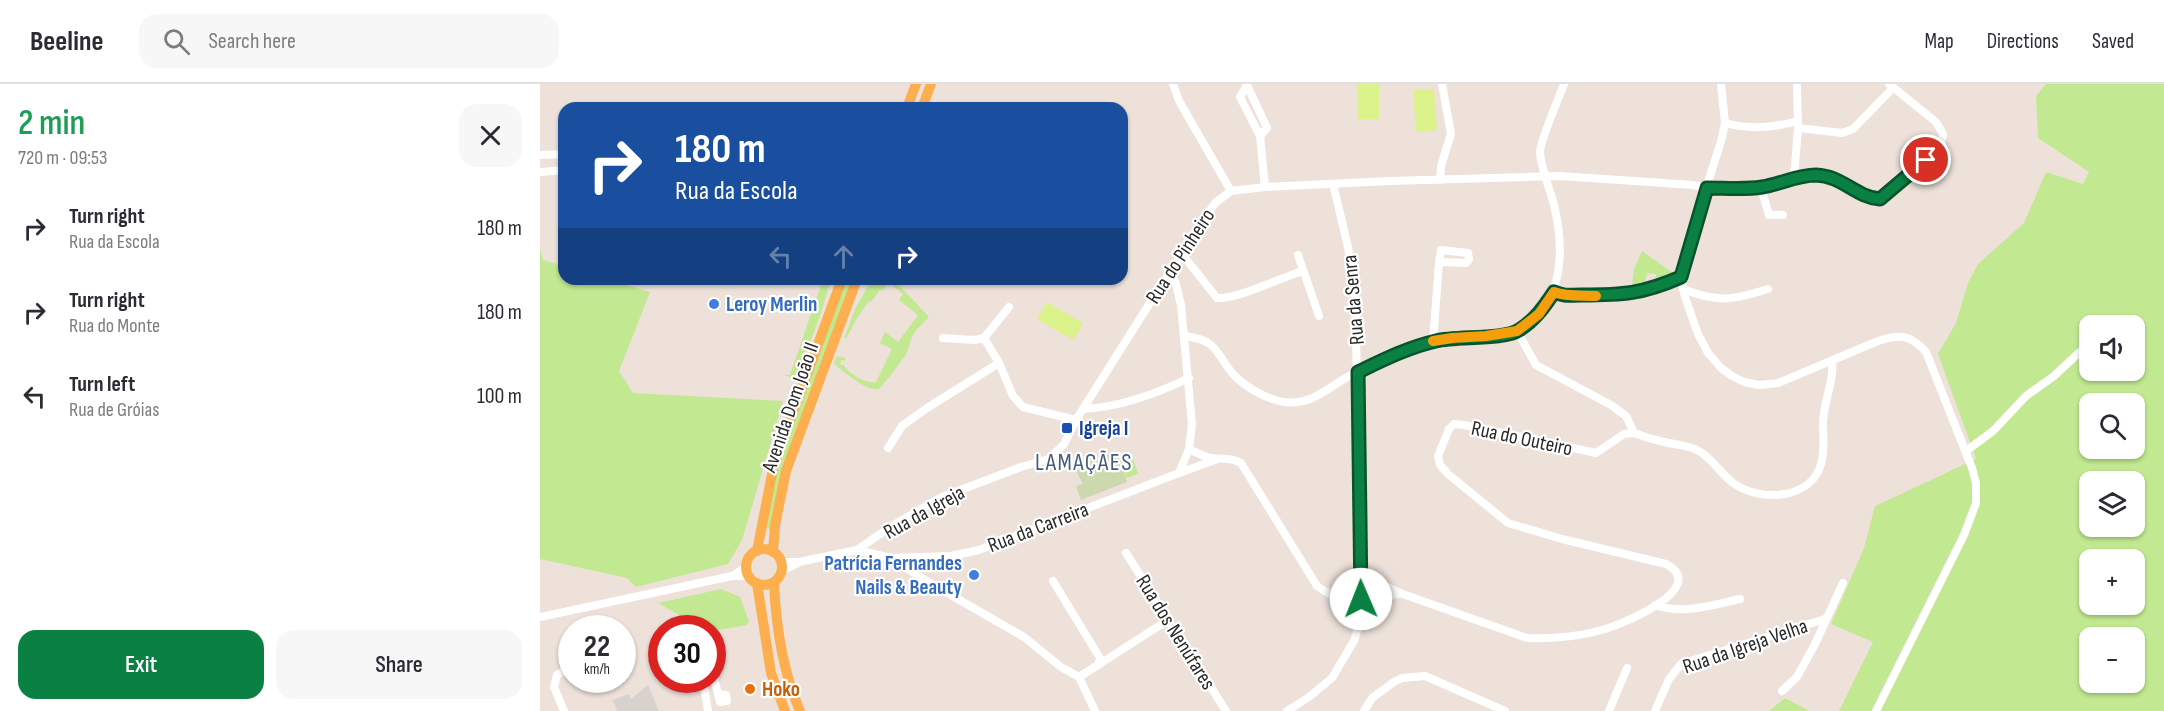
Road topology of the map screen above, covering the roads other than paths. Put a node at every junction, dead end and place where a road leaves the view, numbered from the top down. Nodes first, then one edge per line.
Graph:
1 (916, 84) edge
2 (931, 84) edge
3 (1173, 84) edge
4 (1442, 84) edge
5 (1564, 84) edge
6 (1720, 84) edge
7 (1797, 84) edge
8 (1891, 86) edge
9 (909, 102) edge
10 (924, 102) edge
11 (1725, 123) junction
12 (1798, 124) junction
13 (1260, 136) junction
14 (558, 154) edge
15 (540, 155) edge
16 (558, 170) edge
17 (540, 172) edge
18 (1546, 176) junction
19 (1794, 177) junction
20 (1440, 180) junction
21 (1334, 184) junction
22 (1265, 187) junction
23 (1707, 188) junction
24 (1761, 188) junction
25 (1231, 191) junction
26 (1783, 215) dead end
27 (1182, 254) junction
28 (1298, 255) dead end
29 (1440, 262) dead end
30 (1303, 271) junction
31 (1170, 273) junction
32 (1681, 277) junction
33 (840, 285) edge
34 (855, 285) edge
35 (1683, 289) junction
36 (1768, 289) dead end
37 (1554, 292) junction
38 (1009, 307) dead end
39 (1319, 316) dead end
40 (1517, 331) junction
41 (1186, 336) junction
42 (943, 338) dead end
43 (984, 339) junction
44 (1433, 342) junction
45 (2079, 353) edge
46 (1832, 361) junction
47 (999, 363) junction
48 (1358, 372) junction
49 (1189, 378) junction
50 (1084, 409) junction
51 (1076, 420) junction
52 (1634, 433) junction
53 (888, 448) dead end
54 (1189, 448) junction
55 (1966, 451) junction
56 (1049, 459) joint
57 (1217, 459) junction
58 (1179, 473) junction
59 (857, 550) junction
60 (757, 551) junction
61 (772, 552) junction
62 (1126, 553) dead end
63 (891, 558) junction
64 (782, 566) junction
65 (1361, 574) junction
66 (750, 575) junction
67 (1053, 580) dead end
68 (774, 583) junction
69 (1843, 583) dead end
70 (1400, 593) junction
71 (1329, 594) junction
72 (1361, 599) junction
73 (1740, 599) dead end
74 (1655, 605) junction
75 (540, 617) edge
76 (1825, 619) junction
77 (1168, 620) junction
78 (1098, 665) junction
79 (1627, 668) dead end
80 (558, 674) edge
81 (1079, 677) junction
82 (1782, 691) dead end
83 (705, 693) edge
84 (564, 711) edge
85 (708, 711) edge
86 (785, 711) edge
87 (800, 711) edge
88 (1095, 711) edge
89 (1226, 711) edge
90 (1287, 711) edge
91 (1364, 711) edge
92 (1505, 711) edge
93 (1609, 711) edge
94 (1655, 711) edge
95 (1876, 711) edge

1 - 9 main road
2 - 10 main road
3 - 25 street
4 - 20 street
5 - 18 street
6 - 11 street
7 - 12 street
8 - 12 street
8 - 19 street, Rua do Pinheiro
11 - 12 street
11 - 23 street
12 - 19 street
13 - 13 street
13 - 22 street
14 - 15 street
16 - 17 street
18 - 20 street, Rua do Pinheiro
18 - 23 street, Rua do Pinheiro
18 - 37 street
19 - 24 street, Rua do Pinheiro
20 - 21 street, Rua do Pinheiro
21 - 22 street, Rua do Pinheiro
21 - 48 street, Rua da Senra
22 - 25 street, Rua do Pinheiro
23 - 24 street, Rua do Pinheiro
23 - 32 street
24 - 26 street
25 - 27 street, Rua do Pinheiro
27 - 30 street
27 - 31 street, Rua do Pinheiro
28 - 30 street
29 - 44 street
30 - 39 street
31 - 41 street
31 - 50 street, Rua do Pinheiro
32 - 35 street
32 - 37 street
33 - 60 main road, Avenida Dom João II
34 - 61 main road, Avenida Dom João II
35 - 36 street
35 - 46 street
37 - 40 street
38 - 43 street
40 - 44 street
40 - 52 street
41 - 48 street
41 - 49 street
42 - 43 street
43 - 47 street
44 - 48 street
45 - 55 street
46 - 52 street
46 - 55 street
47 - 51 street
47 - 53 street
48 - 65 street, Rua da Senra
49 - 50 street
49 - 54 street
50 - 51 street, Rua do Pinheiro
51 - 56 street, Rua do Pinheiro
52 - 74 street, Rua do Outeiro
54 - 57 street
54 - 58 street
55 - 95 street
56 - 59 street, Rua da Igreja
57 - 58 street, Rua da Carreira
57 - 71 street
58 - 63 street, Rua da Carreira
59 - 63 street
59 - 64 street, Rua da Igreja
60 - 61 main road
60 - 66 main road, Avenida Dom João II
61 - 64 main road
62 - 77 street, Rua dos Nenúfares
63 - 81 street
64 - 68 main road
65 - 70 street, Rua do Outeiro
65 - 71 street
65 - 72 street, Rua da Senra
66 - 68 main road
66 - 75 street
66 - 86 main road
67 - 78 street
68 - 87 main road
69 - 76 street
70 - 72 street, Rua do Outeiro
70 - 74 street, Rua do Outeiro
71 - 72 street, Rua do Outeiro
72 - 90 street, Rua da Senra
73 - 74 street
76 - 82 street
76 - 94 street, Rua da Igreja Velha
77 - 78 street
77 - 89 street, Rua dos Nenúfares
78 - 81 street
79 - 93 street
80 - 84 street
81 - 88 street
83 - 85 street
91 - 92 street

